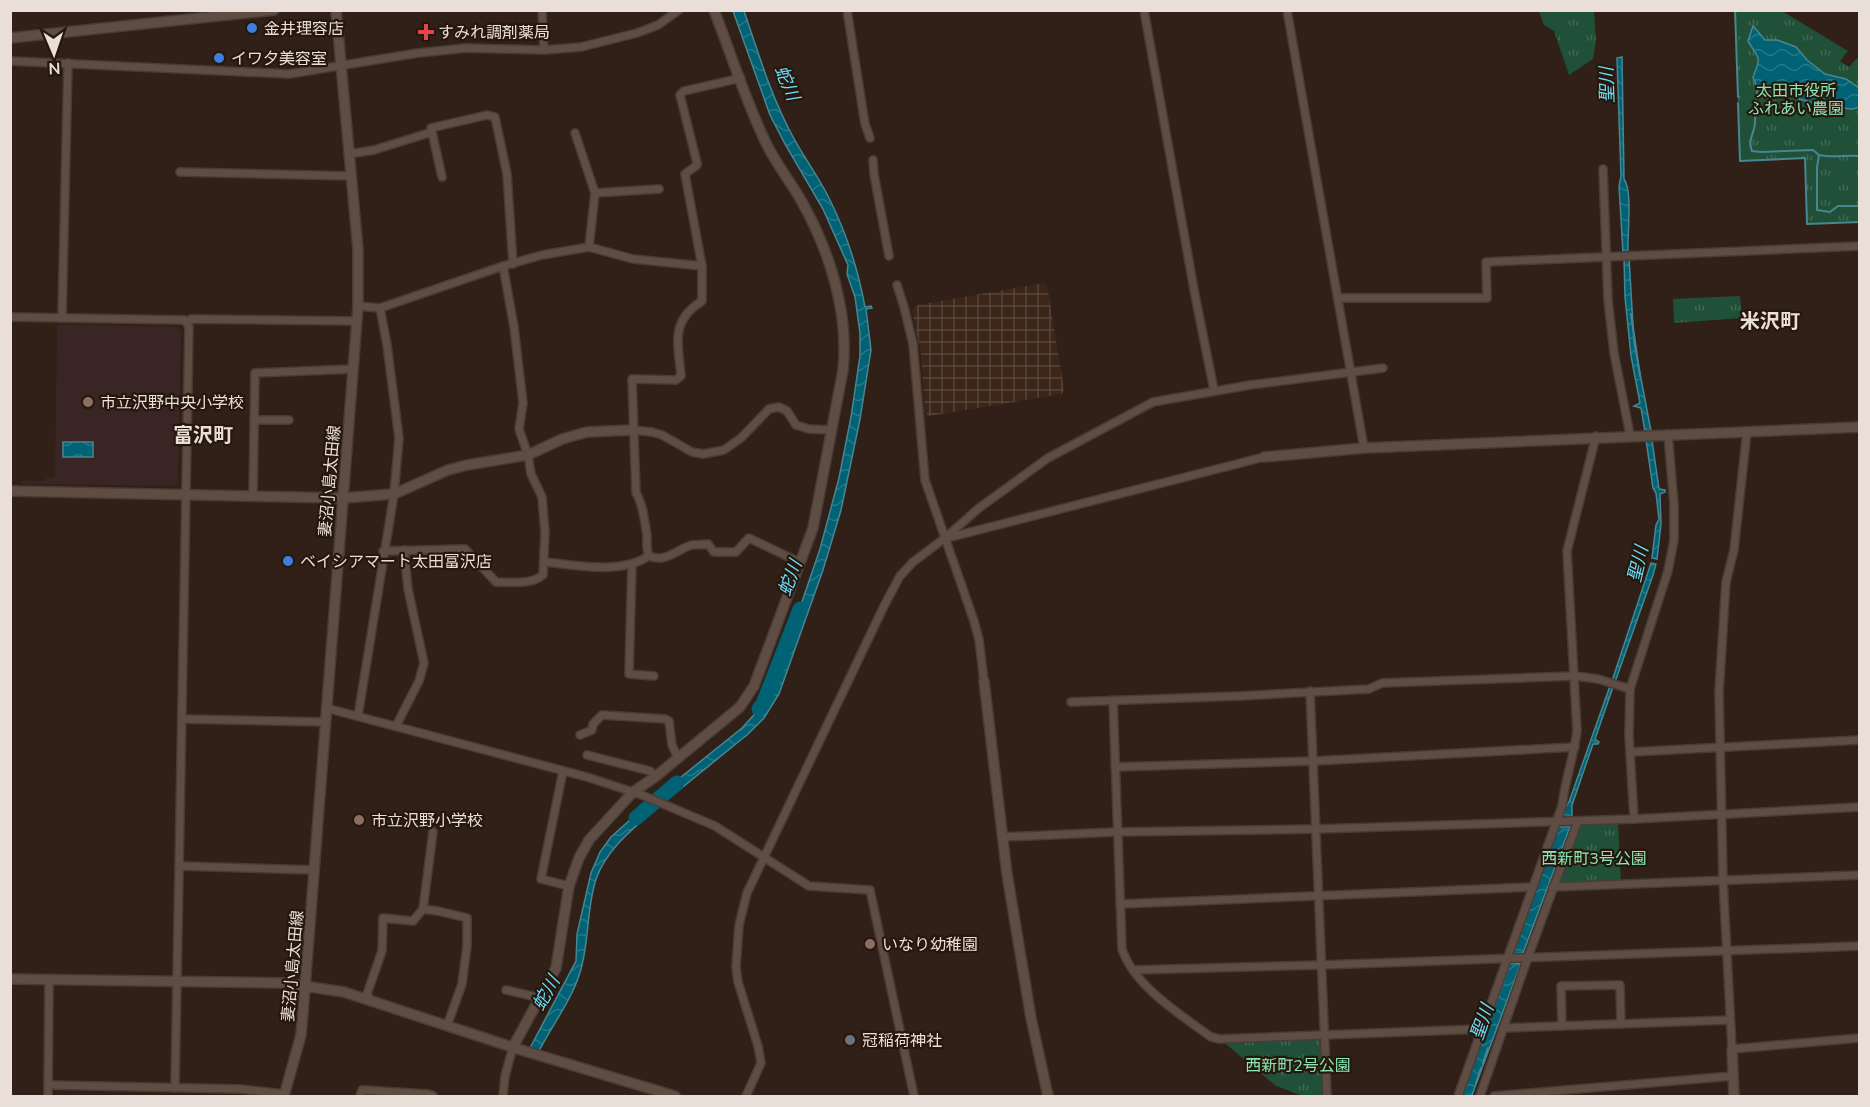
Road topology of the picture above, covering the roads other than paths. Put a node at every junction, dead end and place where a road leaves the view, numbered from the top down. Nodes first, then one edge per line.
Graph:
1 (274, 10) edge
2 (336, 10) edge
3 (542, 10) edge
4 (680, 10) edge
5 (714, 10) edge
6 (847, 10) edge
7 (1144, 10) edge
8 (1287, 10) edge
9 (211, 14) edge
10 (10, 38) edge
11 (544, 50) junction
12 (10, 61) edge
13 (68, 63) junction
14 (341, 65) junction
15 (741, 78) junction
16 (432, 132) junction
17 (575, 133) dead end
18 (870, 138) dead end
19 (349, 154) junction
20 (873, 160) dead end
21 (1603, 169) dead end
22 (180, 172) dead end
23 (352, 176) junction
24 (442, 177) dead end
25 (659, 189) dead end
26 (595, 193) junction
27 (1860, 246) edge
28 (590, 247) junction
29 (889, 256) dead end
30 (1608, 257) junction
31 (513, 264) junction
32 (503, 266) junction
33 (702, 266) junction
34 (897, 285) dead end
35 (1338, 298) junction
36 (358, 306) junction
37 (380, 308) junction
38 (10, 317) edge
39 (63, 318) junction
40 (357, 321) junction
41 (187, 322) junction
42 (1383, 368) dead end
43 (353, 369) junction
44 (1350, 372) junction
45 (1214, 390) junction
46 (254, 420) junction
47 (289, 420) dead end
48 (1860, 427) edge
49 (632, 430) junction
50 (831, 430) junction
51 (1747, 430) junction
52 (1665, 434) junction
53 (1632, 435) junction
54 (1596, 436) junction
55 (1364, 448) junction
56 (528, 455) junction
57 (1264, 457) joint
58 (10, 491) edge
59 (187, 494) junction
60 (394, 494) junction
61 (253, 496) junction
62 (343, 498) junction
63 (945, 538) junction
64 (404, 550) junction
65 (384, 551) junction
66 (649, 556) junction
67 (545, 562) junction
68 (799, 562) junction
69 (632, 564) junction
70 (654, 676) dead end
71 (1575, 676) junction
72 (984, 681) joint
73 (1626, 688) junction
74 (1310, 692) junction
75 (1113, 700) junction
76 (1071, 702) dead end
77 (326, 708) junction
78 (358, 716) junction
79 (183, 719) junction
80 (326, 722) junction
81 (396, 726) junction
82 (580, 735) dead end
83 (1860, 740) edge
84 (1575, 747) junction
85 (1719, 748) junction
86 (1631, 752) junction
87 (587, 755) dead end
88 (680, 756) junction
89 (1314, 761) junction
90 (1115, 767) junction
91 (563, 771) junction
92 (655, 777) junction
93 (637, 794) junction
94 (1860, 807) edge
95 (1721, 816) junction
96 (1634, 819) junction
97 (1574, 821) junction
98 (1557, 822) junction
99 (1317, 829) junction
100 (433, 832) dead end
101 (1116, 832) junction
102 (1002, 837) junction
103 (764, 859) junction
104 (180, 866) junction
105 (315, 870) junction
106 (1860, 875) edge
107 (1722, 880) junction
108 (569, 886) junction
109 (1533, 887) junction
110 (1553, 887) junction
111 (1318, 896) junction
112 (1120, 904) junction
113 (423, 909) junction
114 (1860, 946) edge
115 (1726, 952) junction
116 (1509, 957) junction
117 (1526, 957) junction
118 (1322, 965) junction
119 (1133, 970) junction
120 (10, 979) edge
121 (49, 980) junction
122 (178, 982) junction
123 (305, 985) junction
124 (506, 990) dead end
125 (541, 999) junction
126 (370, 1000) junction
127 (1730, 1020) junction
128 (1621, 1024) junction
129 (447, 1026) junction
130 (1562, 1026) junction
131 (1503, 1028) junction
132 (1483, 1029) junction
133 (1324, 1034) junction
134 (1860, 1038) edge
135 (515, 1048) junction
136 (1732, 1048) junction
137 (1733, 1076) junction
138 (48, 1085) junction
139 (179, 1088) junction
140 (285, 1095) edge
141 (48, 1096) edge
142 (182, 1096) edge
143 (360, 1096) edge
144 (433, 1096) edge
145 (503, 1096) edge
146 (675, 1096) edge
147 (746, 1096) edge
148 (914, 1096) edge
149 (1048, 1096) edge
150 (1327, 1096) edge
151 (1458, 1096) edge
152 (1480, 1096) edge
153 (1494, 1096) edge
154 (1734, 1096) edge

1 - 9 street
2 - 14 street, 妻沼小島太田線
3 - 11 street
4 - 11 street
5 - 15 street
6 - 18 street
7 - 45 street
8 - 35 street
9 - 10 street
11 - 14 street
12 - 13 street
13 - 14 street
13 - 39 street
14 - 19 street, 妻沼小島太田線
15 - 33 street
15 - 50 street
16 - 19 street
16 - 24 street
16 - 31 street
17 - 26 street
19 - 23 street, 妻沼小島太田線
20 - 29 street
21 - 30 street
22 - 23 street
23 - 36 street, 妻沼小島太田線
25 - 26 street
26 - 28 street
27 - 30 street
28 - 31 street
28 - 33 street
30 - 35 street
30 - 53 street
31 - 32 street
32 - 37 street
32 - 56 street
33 - 49 street
34 - 63 street
35 - 44 street
36 - 37 street
36 - 40 street, 妻沼小島太田線
37 - 60 street
38 - 39 street
39 - 41 street
40 - 41 street
40 - 43 street, 妻沼小島太田線
41 - 59 street
42 - 44 street
43 - 46 street
43 - 62 street, 妻沼小島太田線
44 - 45 street
44 - 55 street
45 - 63 street
46 - 47 street
46 - 61 street
48 - 51 street
49 - 50 street
49 - 56 street
49 - 66 street
50 - 68 street
51 - 52 street
51 - 85 street
52 - 53 street
52 - 73 street
53 - 54 street
54 - 55 street
54 - 71 street
55 - 57 street
56 - 60 street
56 - 67 street
57 - 63 street
58 - 59 street
59 - 61 street
59 - 79 street
60 - 62 street
60 - 65 street
61 - 62 street
62 - 77 street, 妻沼小島太田線
63 - 72 street
63 - 103 street
64 - 65 street
64 - 67 street
64 - 81 street
65 - 78 street
66 - 68 street
66 - 69 street
67 - 69 street
68 - 88 street
69 - 70 street
71 - 73 street
71 - 74 street
71 - 84 street
72 - 102 street
73 - 86 street
74 - 75 street
74 - 89 street
75 - 76 street
75 - 90 street
77 - 78 street
77 - 80 street, 妻沼小島太田線
78 - 81 street
79 - 80 street
79 - 104 street
80 - 105 street, 妻沼小島太田線
81 - 91 street
82 - 88 street
83 - 85 street
84 - 89 street
84 - 98 street
85 - 86 street
85 - 95 street
86 - 96 street
87 - 92 street
88 - 92 street
89 - 90 street
89 - 99 street
90 - 101 street
91 - 93 street
91 - 108 street
92 - 93 street
93 - 103 street
93 - 108 street
94 - 95 street
95 - 96 street
95 - 107 street
96 - 97 street
97 - 98 street
97 - 110 street
98 - 99 street
98 - 109 street
99 - 101 street
99 - 111 street
100 - 113 street
101 - 102 street
101 - 112 street
102 - 149 street
103 - 147 street
103 - 148 street
104 - 105 street
104 - 122 street
105 - 123 street, 妻沼小島太田線
106 - 107 street
107 - 110 street
107 - 115 street
108 - 125 street
109 - 111 street
109 - 116 street
110 - 117 street
111 - 112 street
111 - 118 street
112 - 119 street
113 - 126 street
113 - 129 street
114 - 115 street
115 - 117 street
115 - 127 street
116 - 117 street
116 - 118 street
116 - 132 street
117 - 131 street
118 - 119 street
118 - 133 street
119 - 133 street
120 - 121 street
121 - 122 street
121 - 138 street
122 - 123 street
122 - 139 street
123 - 126 street
123 - 140 street, 妻沼小島太田線
124 - 125 street
125 - 135 street
126 - 129 street
127 - 128 street
127 - 136 street
128 - 130 street
128 - 130 street
129 - 135 street
130 - 131 street
131 - 152 street
132 - 133 street
132 - 151 street
133 - 150 street
134 - 136 street
135 - 145 street
135 - 146 street
136 - 137 street
137 - 153 street
137 - 154 street
138 - 139 street
138 - 141 street
139 - 140 street
139 - 142 street
143 - 144 street

